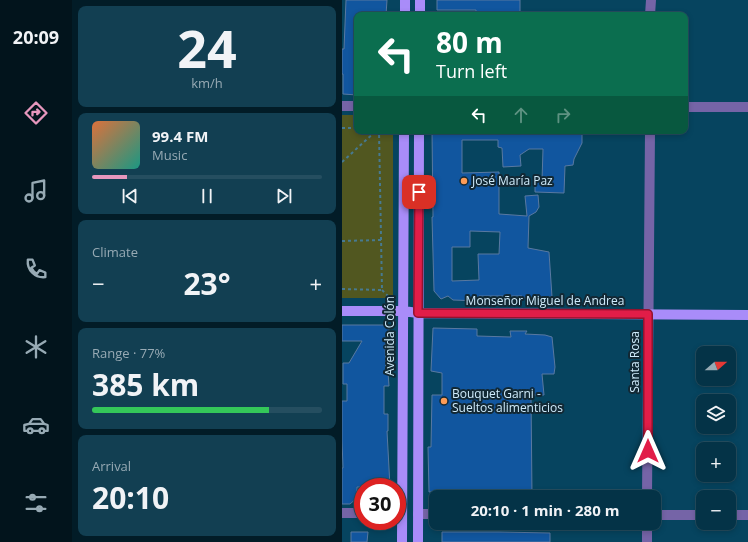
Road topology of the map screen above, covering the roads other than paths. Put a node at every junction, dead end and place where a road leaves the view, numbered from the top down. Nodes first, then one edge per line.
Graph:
1 (405, 0) edge
2 (420, 0) edge
3 (651, 0) edge
4 (405, 12) edge
5 (420, 12) edge
6 (650, 12) edge
7 (342, 106) edge
8 (354, 106) edge
9 (688, 107) edge
10 (748, 107) edge
11 (404, 134) edge
12 (419, 134) edge
13 (650, 134) edge
14 (342, 311) edge
15 (403, 311) junction
16 (418, 313) junction
17 (648, 314) junction
18 (748, 315) edge
19 (401, 478) edge
20 (647, 490) edge
21 (342, 513) edge
22 (354, 513) edge
23 (418, 514) junction
24 (429, 514) edge
25 (661, 515) edge
26 (696, 515) edge
27 (736, 515) edge
28 (748, 515) edge
29 (401, 530) edge
30 (647, 530) edge
31 (402, 542) edge
32 (418, 542) edge
33 (647, 542) edge

1 - 4 main road
2 - 5 main road
3 - 6 street
7 - 8 street
9 - 10 street
11 - 15 main road, Avenida Colón
12 - 16 main road
13 - 17 street, Santa Rosa
14 - 15 main road, Monseñor Miguel de Andrea
15 - 16 main road, Monseñor Miguel de Andrea
15 - 19 main road, Avenida Colón
16 - 17 main road, Monseñor Miguel de Andrea
16 - 23 main road
17 - 18 main road, Monseñor Miguel de Andrea
17 - 20 street, Santa Rosa
21 - 22 street
23 - 24 street
23 - 32 main road
25 - 26 street
27 - 28 street
29 - 31 main road, Avenida Colón
30 - 33 street

